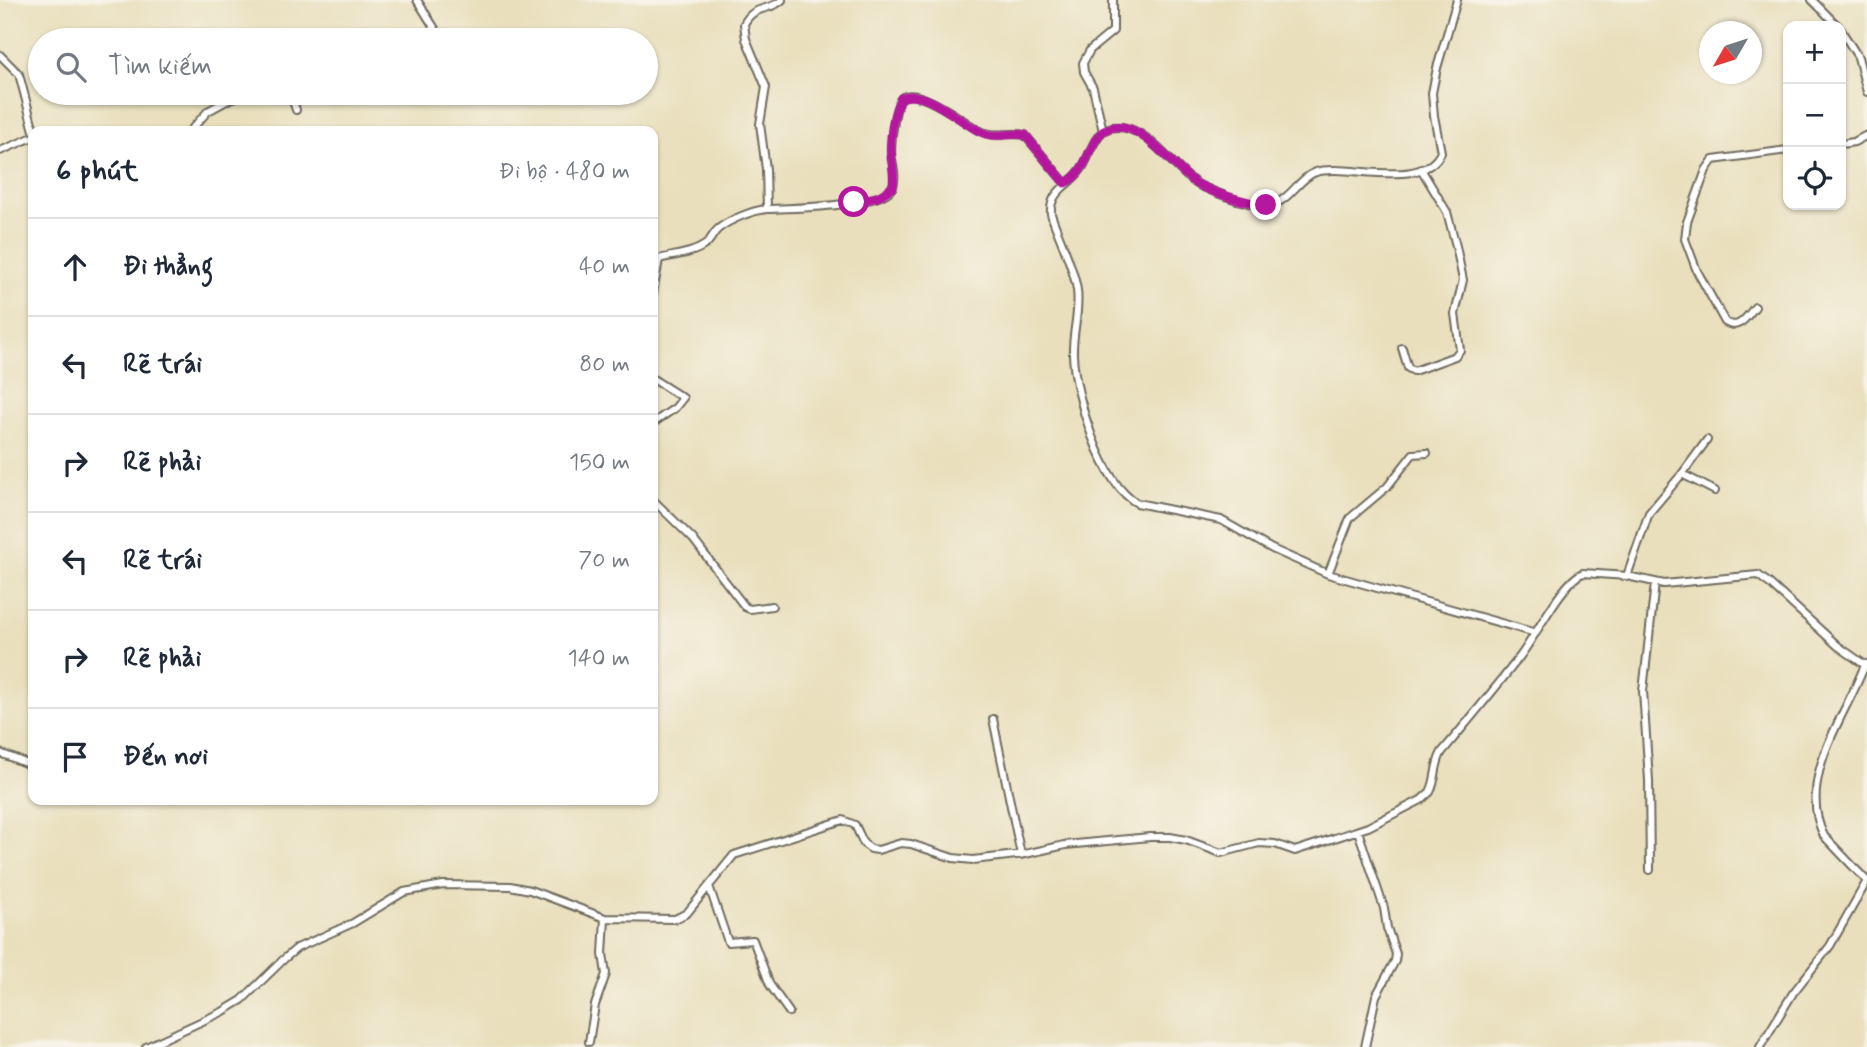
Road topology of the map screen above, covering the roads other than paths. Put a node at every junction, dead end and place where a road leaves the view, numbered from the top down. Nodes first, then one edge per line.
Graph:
1 (416, 0) edge
2 (782, 0) edge
3 (1113, 0) edge
4 (1457, 0) edge
5 (1812, 0) edge
6 (1832, 21) edge
7 (434, 28) edge
8 (1846, 39) edge
9 (0, 55) edge
10 (1867, 92) edge
11 (219, 105) edge
12 (295, 105) edge
13 (296, 110) dead end
14 (33, 126) edge
15 (194, 126) edge
16 (1103, 131) junction
17 (1867, 135) edge
18 (28, 139) edge
19 (1846, 143) edge
20 (0, 151) edge
21 (1783, 151) edge
22 (1421, 169) junction
23 (1065, 183) junction
24 (766, 209) junction
25 (658, 265) edge
26 (1755, 307) dead end
27 (1402, 348) dead end
28 (658, 382) edge
29 (658, 420) edge
30 (1707, 440) dead end
31 (1427, 453) dead end
32 (1682, 474) junction
33 (1715, 491) dead end
34 (658, 505) edge
35 (1328, 574) junction
36 (1627, 576) junction
37 (1655, 583) junction
38 (772, 606) dead end
39 (1536, 633) junction
40 (1866, 664) edge
41 (993, 719) dead end
42 (0, 753) edge
43 (28, 764) edge
44 (1358, 831) junction
45 (1021, 855) junction
46 (1650, 870) dead end
47 (1867, 881) edge
48 (709, 886) junction
49 (606, 918) junction
50 (789, 1012) dead end
51 (589, 1042) dead end
52 (146, 1047) edge
53 (1364, 1047) edge
54 (1760, 1047) edge

1 - 7 street
2 - 24 street
3 - 16 street
4 - 22 street
5 - 6 street
8 - 10 street
9 - 14 street
11 - 15 street
12 - 13 street
16 - 22 street
16 - 23 street
17 - 19 street
18 - 20 street
21 - 26 street
22 - 27 street
23 - 24 street
23 - 35 street
24 - 25 street
28 - 29 street
30 - 32 street
31 - 35 street
32 - 33 street
32 - 36 street
34 - 38 street
35 - 39 street
36 - 37 street
36 - 39 street
37 - 40 street
37 - 46 street
39 - 44 street
40 - 47 street
41 - 45 street
42 - 43 street
44 - 45 street
44 - 53 street
45 - 48 street
47 - 54 street
48 - 49 street
48 - 50 street
49 - 51 street
49 - 52 street

